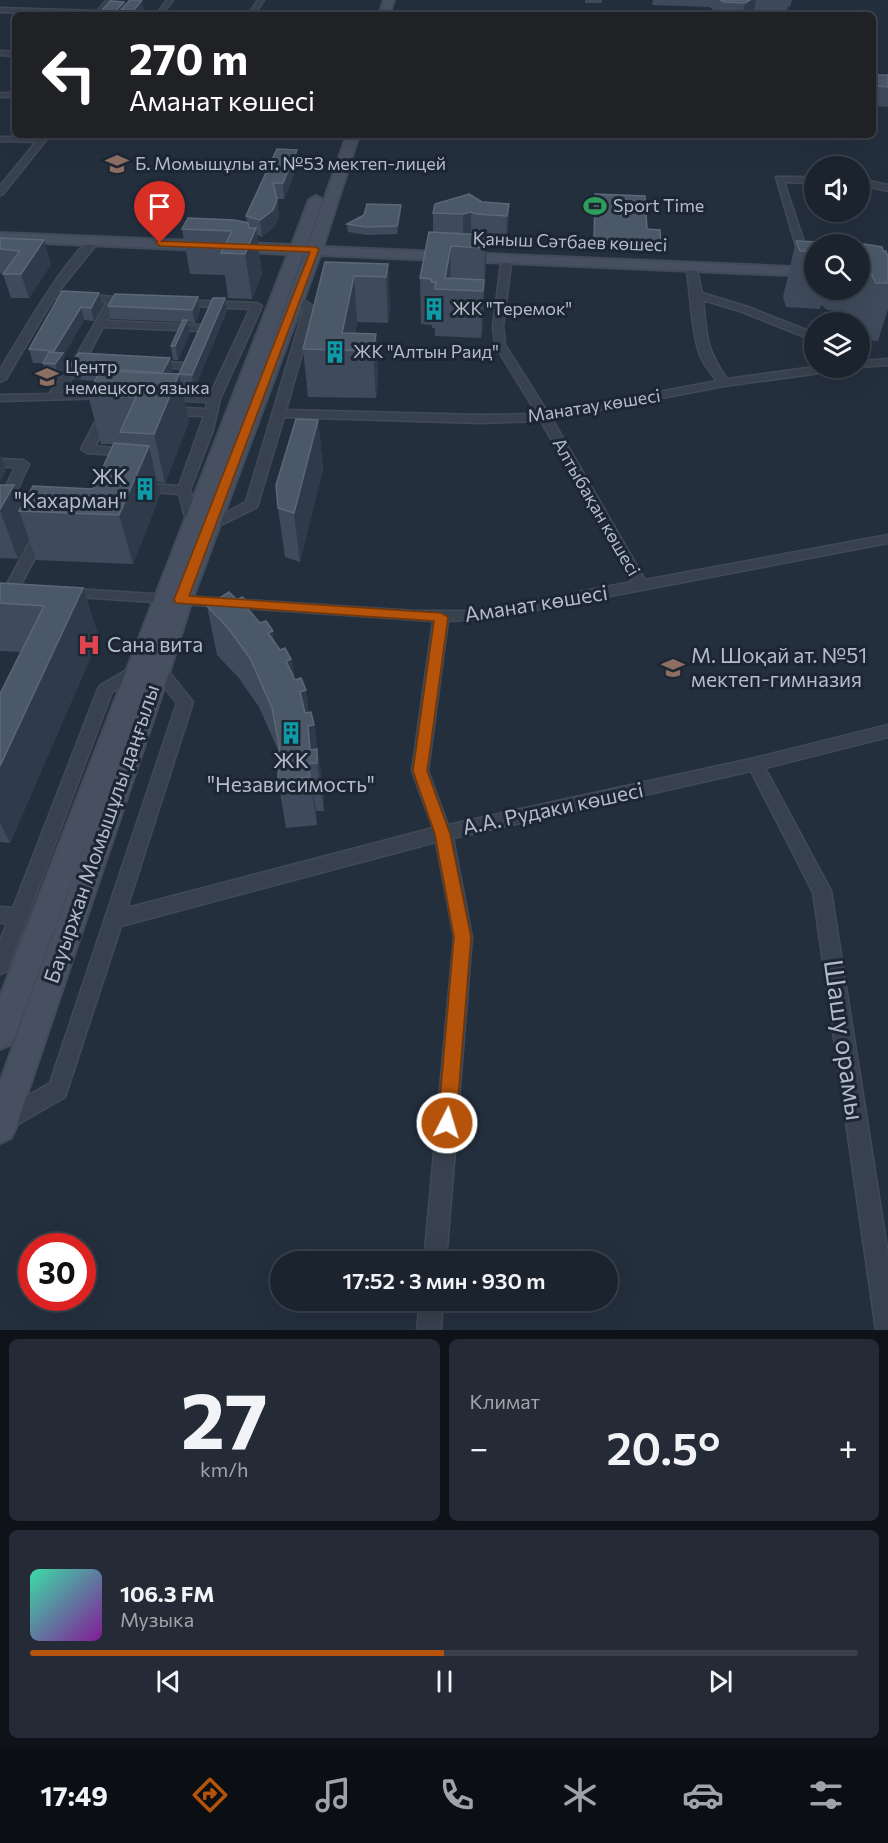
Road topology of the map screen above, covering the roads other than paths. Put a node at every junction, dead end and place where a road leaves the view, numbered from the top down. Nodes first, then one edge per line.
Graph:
1 (111, 0) edge
2 (0, 10) edge
3 (49, 12) edge
4 (100, 12) edge
5 (22, 138) edge
6 (43, 138) edge
7 (339, 138) edge
8 (352, 138) edge
9 (0, 139) edge
10 (804, 180) edge
11 (870, 184) edge
12 (2, 187) edge
13 (888, 188) edge
14 (319, 190) junction
15 (0, 237) edge
16 (0, 242) edge
17 (94, 243) junction
18 (245, 248) junction
19 (804, 249) edge
20 (305, 251) junction
21 (506, 264) junction
22 (692, 269) junction
23 (804, 274) edge
24 (51, 295) junction
25 (697, 295) junction
26 (114, 299) junction
27 (296, 300) junction
28 (143, 301) edge
29 (165, 302) edge
30 (210, 304) junction
31 (100, 324) junction
32 (804, 333) edge
33 (239, 344) junction
34 (261, 345) junction
35 (888, 362) edge
36 (870, 363) edge
37 (136, 364) edge
38 (804, 372) edge
39 (178, 376) junction
40 (0, 379) edge
41 (724, 383) junction
42 (54, 395) junction
43 (145, 396) edge
44 (0, 398) edge
45 (214, 399) junction
46 (151, 411) edge
47 (211, 413) junction
48 (280, 413) junction
49 (544, 417) junction
50 (0, 463) edge
51 (121, 468) edge
52 (124, 486) edge
53 (184, 490) junction
54 (3, 518) edge
55 (38, 521) edge
56 (202, 522) junction
57 (888, 539) edge
58 (12, 586) edge
59 (641, 586) junction
60 (47, 589) edge
61 (172, 600) junction
62 (441, 617) junction
63 (148, 670) junction
64 (888, 731) edge
65 (755, 764) junction
66 (443, 834) junction
67 (9, 916) edge
68 (115, 919) junction
69 (0, 965) edge
70 (0, 1035) edge
71 (1, 1125) edge
72 (436, 1251) edge
73 (431, 1311) edge
74 (429, 1330) edge
75 (888, 1330) edge

1 - 4 street
2 - 3 street
5 - 9 street
6 - 12 street
7 - 14 main road, Бауыржан Момышұлы даңғылы
8 - 20 main road, Бауыржан Момышұлы даңғылы
10 - 19 street
11 - 13 street
14 - 18 main road
14 - 20 main road, Бауыржан Момышұлы даңғылы
15 - 17 main road, Қаныш Сәтбаев көшесі
16 - 17 main road, Қаныш Сәтбаев көшесі
17 - 18 main road, Қаныш Сәтбаев көшесі
17 - 20 main road, Қаныш Сәтбаев көшесі
17 - 24 street
18 - 20 main road, Қаныш Сәтбаев көшесі
20 - 21 main road, Қаныш Сәтбаев көшесі
20 - 22 main road, Қаныш Сәтбаев көшесі
20 - 27 main road, Бауыржан Момышұлы даңғылы
20 - 34 main road, Бауыржан Момышұлы даңғылы
21 - 22 main road, Қаныш Сәтбаев көшесі
21 - 49 street, Алтыбақан көшесі
22 - 23 main road, Қаныш Сәтбаев көшесі
22 - 25 street
24 - 26 street
24 - 40 street
25 - 32 street
25 - 41 street
26 - 28 street
26 - 31 street
27 - 48 street
27 - 56 main road, Бауыржан Момышұлы даңғылы
29 - 30 street
30 - 31 street
30 - 33 street
31 - 42 street
33 - 34 street
33 - 45 street
34 - 56 main road, Бауыржан Момышұлы даңғылы
35 - 36 street
37 - 39 street
38 - 41 street, Манатау көшесі
39 - 43 street
39 - 45 street
41 - 49 street, Манатау көшесі
42 - 44 street
42 - 51 street
45 - 47 street
46 - 47 street
47 - 53 street
48 - 49 street, Манатау көшесі
48 - 56 street
49 - 59 street, Алтыбақан көшесі
50 - 54 street
52 - 53 street
53 - 56 street
55 - 58 street
56 - 61 main road, Бауыржан Момышұлы даңғылы
57 - 59 street, Аманат көшесі
59 - 62 street, Аманат көшесі
60 - 61 street, Аманат көшесі
61 - 62 street, Аманат көшесі
61 - 63 main road, Бауыржан Момышұлы даңғылы
62 - 66 street
63 - 67 street
63 - 68 street
63 - 70 main road, Бауыржан Момышұлы даңғылы
63 - 71 main road, Бауыржан Момышұлы даңғылы
64 - 65 street, А.А. Рудаки көшесі
65 - 66 street, А.А. Рудаки көшесі
65 - 75 street, Шашу орамы
66 - 68 street, А.А. Рудаки көшесі
66 - 72 street
67 - 69 street
68 - 71 street
73 - 74 street

